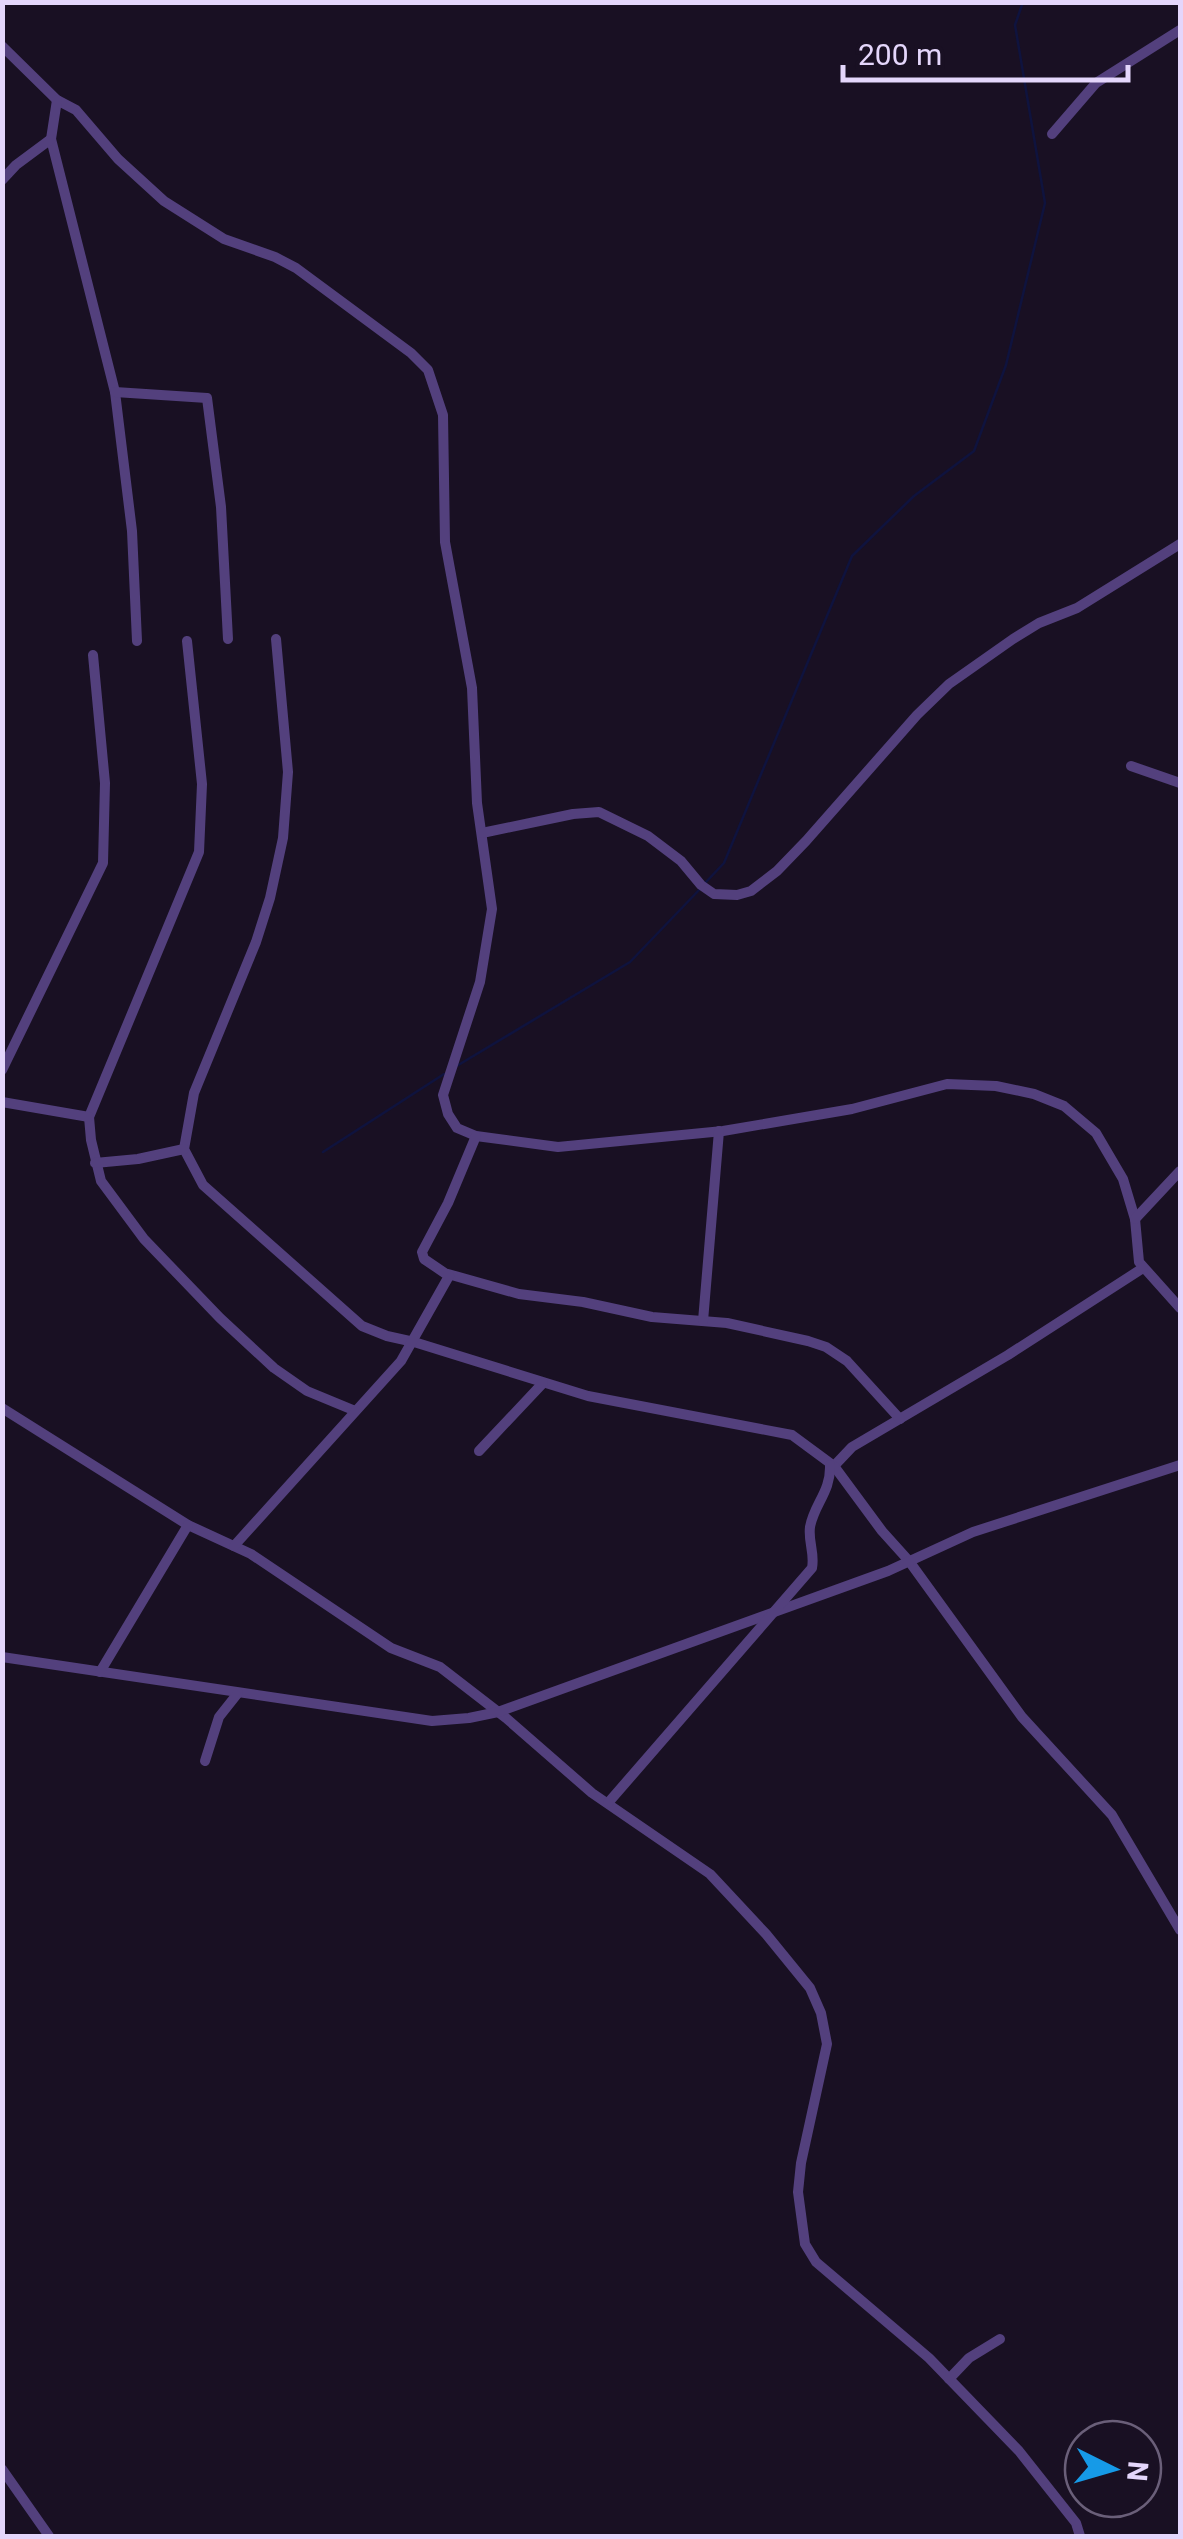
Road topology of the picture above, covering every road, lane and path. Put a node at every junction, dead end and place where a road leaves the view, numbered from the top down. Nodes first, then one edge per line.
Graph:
1 (1180, 30) edge
2 (2, 46) edge
3 (58, 100) junction
4 (1052, 134) dead end
5 (51, 139) junction
6 (2, 180) edge
7 (115, 392) junction
8 (1180, 544) edge
9 (228, 639) dead end
10 (276, 639) dead end
11 (137, 641) dead end
12 (187, 641) dead end
13 (94, 655) dead end
14 (1131, 766) dead end
15 (1180, 783) edge
16 (482, 833) junction
17 (2, 1070) edge
18 (2, 1102) edge
19 (89, 1117) junction
20 (719, 1131) junction
21 (476, 1136) junction
22 (184, 1149) junction
23 (95, 1163) junction
24 (1180, 1171) edge
25 (1135, 1219) junction
26 (1142, 1268) junction
27 (448, 1274) junction
28 (1180, 1308) edge
29 (703, 1321) junction
30 (414, 1342) junction
31 (544, 1383) junction
32 (2, 1408) edge
33 (353, 1410) junction
34 (900, 1419) junction
35 (480, 1451) dead end
36 (1180, 1465) edge
37 (832, 1466) junction
38 (188, 1525) junction
39 (234, 1546) junction
40 (909, 1561) junction
41 (776, 1611) junction
42 (2, 1657) edge
43 (100, 1672) junction
44 (238, 1692) junction
45 (498, 1712) junction
46 (206, 1761) dead end
47 (608, 1803) junction
48 (1180, 1930) edge
49 (1000, 2338) dead end
50 (949, 2378) junction
51 (2, 2469) edge
52 (49, 2536) edge
53 (1080, 2536) edge

1 - 4 street
2 - 3 street
3 - 5 street
3 - 16 street
5 - 6 street
5 - 7 street
7 - 9 street
7 - 11 street
8 - 16 street
10 - 22 street
12 - 19 street
13 - 17 street
14 - 15 street
16 - 21 street
18 - 19 street
19 - 23 street
20 - 21 street
20 - 25 street
20 - 29 street
21 - 27 street
22 - 23 street
22 - 30 street
23 - 33 street
24 - 25 street
25 - 26 street
26 - 28 street
26 - 34 street
27 - 29 street
27 - 30 street
29 - 34 street
30 - 31 street
30 - 33 street
31 - 35 street
31 - 37 street
32 - 38 street
33 - 39 street
34 - 37 street
36 - 40 street
37 - 40 street
37 - 41 street
38 - 39 street
38 - 43 street
39 - 45 street
40 - 41 street
40 - 48 street
41 - 45 street
41 - 47 street
42 - 43 street
43 - 44 street
44 - 45 street
44 - 46 street
45 - 47 street
47 - 50 street
49 - 50 street
50 - 53 street
51 - 52 street

